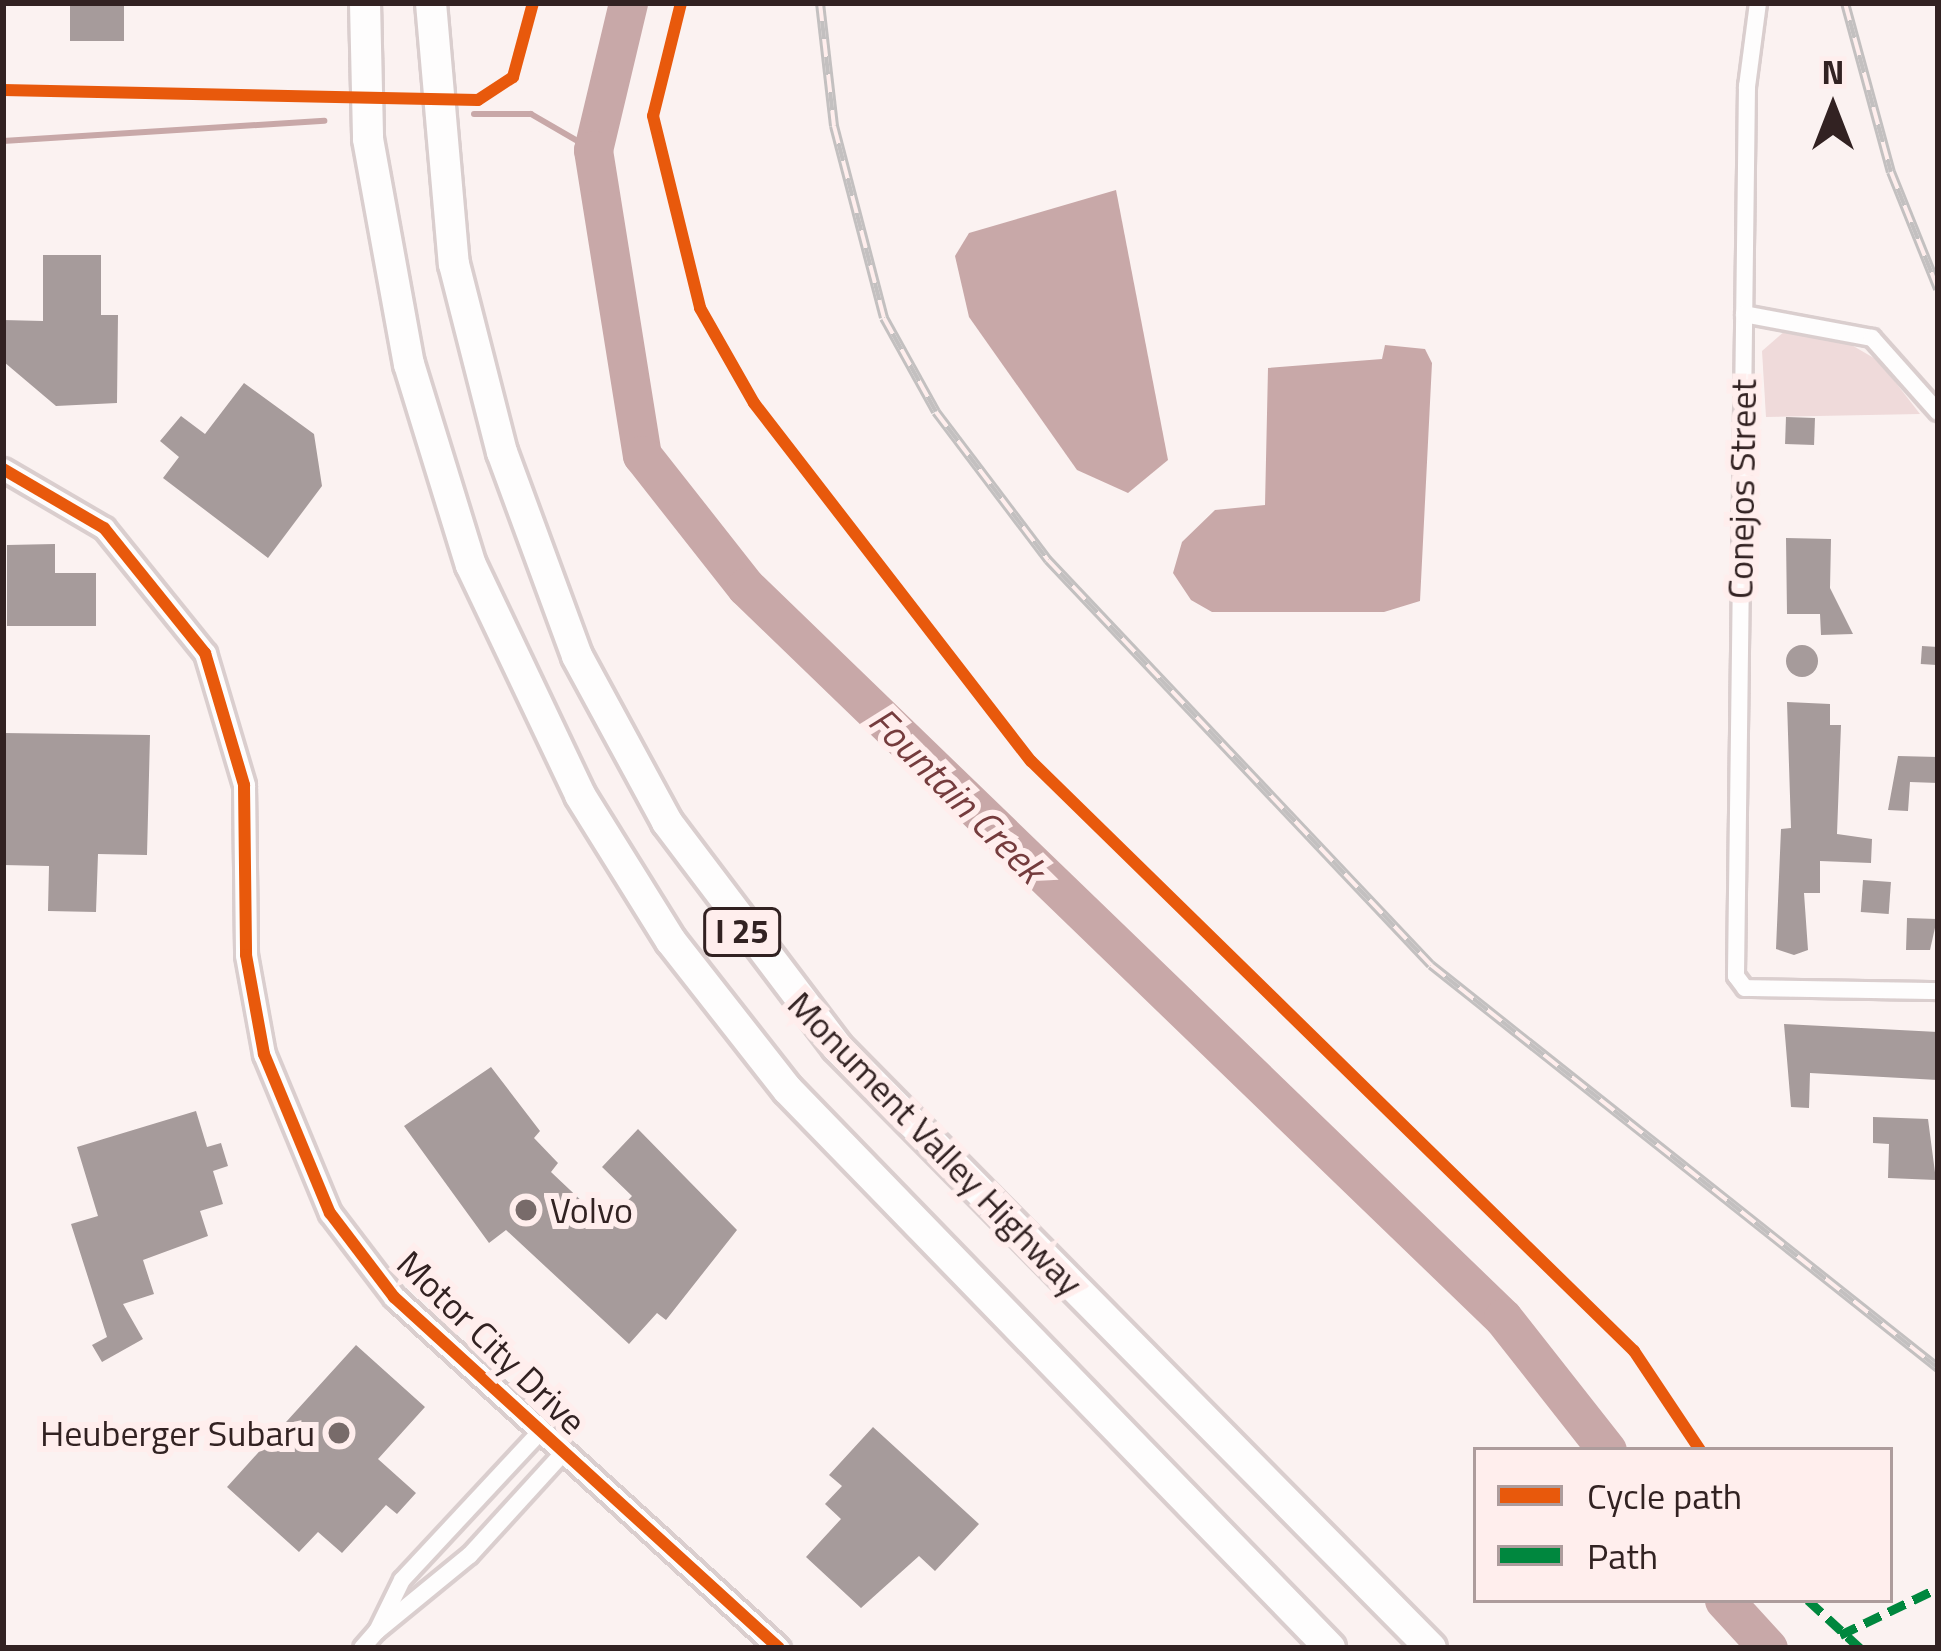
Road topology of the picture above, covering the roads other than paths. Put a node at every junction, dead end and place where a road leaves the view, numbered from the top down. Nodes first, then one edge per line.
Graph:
1 (365, 3) edge
2 (431, 3) edge
3 (1758, 3) edge
4 (1744, 314) junction
5 (1938, 412) edge
6 (3, 469) edge
7 (1938, 991) edge
8 (540, 1432) junction
9 (563, 1453) junction
10 (377, 1631) junction
11 (362, 1648) edge
12 (779, 1648) edge
13 (1330, 1648) edge
14 (1431, 1648) edge

1 - 13 highway, Monument Valley Highway / I 25
2 - 14 highway, Monument Valley Highway / I 25
3 - 4 street, Conejos Street
4 - 5 street
4 - 7 street, Conejos Street
6 - 8 street, Motor City Drive
8 - 9 street, Motor City Drive
8 - 10 street
9 - 10 street
9 - 12 street, Motor City Drive
10 - 11 street

